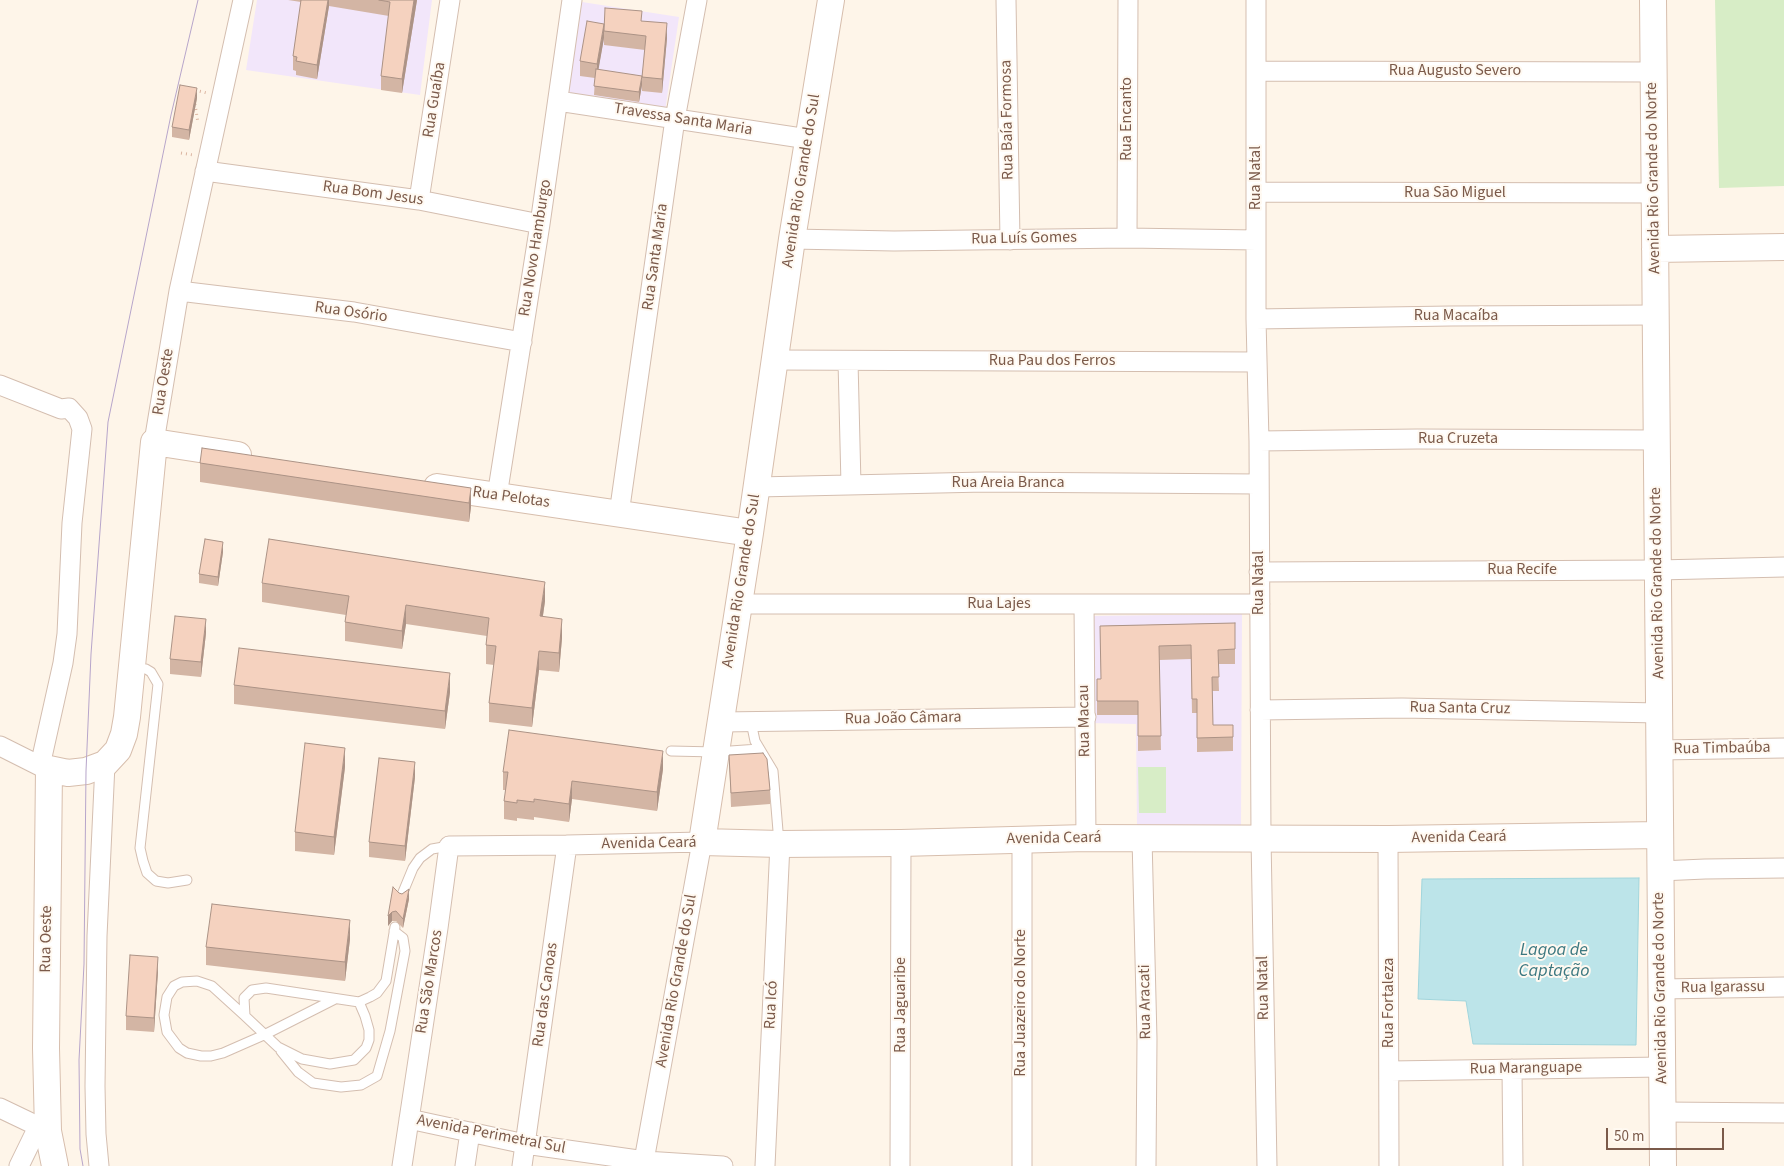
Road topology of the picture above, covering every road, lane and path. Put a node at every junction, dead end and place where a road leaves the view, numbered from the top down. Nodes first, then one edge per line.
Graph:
1 (243, 0) edge
2 (450, 0) edge
3 (572, 0) edge
4 (832, 0) edge
5 (1006, 0) edge
6 (1128, 0) edge
7 (1256, 0) edge
8 (1653, 0) edge
9 (692, 1) edge
10 (1257, 70) junction
11 (1653, 72) junction
12 (558, 101) junction
13 (675, 118) junction
14 (808, 139) junction
15 (206, 171) junction
16 (1256, 192) junction
17 (1654, 193) junction
18 (419, 200) junction
19 (540, 224) junction
20 (1127, 238) junction
21 (792, 239) junction
22 (1010, 240) junction
23 (1256, 240) junction
24 (1784, 247) edge
25 (1655, 249) junction
26 (179, 291) junction
27 (1656, 316) junction
28 (1256, 319) junction
29 (522, 342) junction
30 (775, 360) junction
31 (848, 361) junction
32 (1256, 362) junction
33 (0, 385) edge
34 (1656, 440) junction
35 (1259, 441) junction
36 (154, 442) junction
37 (260, 459) edge
38 (418, 484) edge
39 (1258, 484) junction
40 (851, 485) junction
41 (757, 487) junction
42 (497, 496) junction
43 (619, 514) junction
44 (750, 533) junction
45 (1784, 567) edge
46 (1658, 570) junction
47 (1260, 572) junction
48 (739, 604) junction
49 (1084, 604) junction
50 (1260, 604) junction
51 (131, 668) junction
52 (1260, 710) junction
53 (1659, 713) junction
54 (1086, 717) junction
55 (721, 722) junction
56 (751, 722) junction
57 (0, 746) edge
58 (1784, 748) edge
59 (759, 749) junction
60 (1659, 750) junction
61 (671, 751) dead end
62 (716, 752) junction
63 (105, 764) junction
64 (44, 768) junction
65 (1660, 835) junction
66 (1086, 838) junction
67 (1142, 838) junction
68 (1261, 838) junction
69 (1388, 839) junction
70 (1022, 840) junction
71 (702, 842) junction
72 (901, 843) junction
73 (780, 844) junction
74 (449, 846) junction
75 (567, 846) junction
76 (1784, 868) edge
77 (1660, 871) junction
78 (187, 880) dead end
79 (401, 897) edge
80 (1784, 987) edge
81 (1661, 989) junction
82 (336, 999) junction
83 (358, 1002) junction
84 (245, 1016) junction
85 (264, 1035) junction
86 (278, 1047) junction
87 (1662, 1067) junction
88 (1512, 1069) junction
89 (1390, 1071) junction
90 (0, 1108) edge
91 (1662, 1112) junction
92 (1784, 1114) edge
93 (409, 1119) junction
94 (43, 1129) junction
95 (470, 1132) junction
96 (525, 1144) junction
97 (592, 1160) edge
98 (644, 1163) edge
99 (19, 1166) edge
100 (55, 1166) edge
101 (99, 1166) edge
102 (402, 1166) edge
103 (465, 1166) edge
104 (522, 1166) edge
105 (723, 1166) edge
106 (765, 1166) edge
107 (900, 1166) edge
108 (1022, 1166) edge
109 (1146, 1166) edge
110 (1267, 1166) edge
111 (1389, 1166) edge
112 (1513, 1166) edge
113 (1663, 1166) edge

1 - 15 street, Rua Oeste
2 - 18 street, Rua Guaíba
3 - 12 street, Rua Novo Hamburgo
4 - 14 street, Avenida Rio Grande do Sul
5 - 22 street, Rua Baía Formosa
6 - 20 street, Rua Encanto
7 - 10 street, Rua Natal
8 - 11 street, Avenida Rio Grande do Norte
9 - 13 street, Rua Santa Maria
10 - 11 street, Rua Augusto Severo
10 - 16 street, Rua Natal
11 - 17 street, Avenida Rio Grande do Norte
12 - 13 street, Travessa Santa Maria
12 - 19 street, Rua Novo Hamburgo
13 - 14 street, Travessa Santa Maria
13 - 43 street, Rua Santa Maria
14 - 21 street, Avenida Rio Grande do Sul
15 - 18 street, Rua Bom Jesus
15 - 26 street, Rua Oeste
16 - 17 street, Rua São Miguel
16 - 23 street, Rua Natal
17 - 25 street, Avenida Rio Grande do Norte
18 - 19 street, Rua Bom Jesus
19 - 29 street, Rua Novo Hamburgo
20 - 22 street, Rua Luís Gomes
20 - 23 street, Rua Luís Gomes
21 - 22 street, Rua Luís Gomes
21 - 30 street, Avenida Rio Grande do Sul
23 - 28 street, Rua Natal
24 - 25 street
25 - 27 street, Avenida Rio Grande do Norte
26 - 29 street, Rua Osório
26 - 36 street, Rua Oeste
27 - 28 street, Rua Macaíba
27 - 34 street, Avenida Rio Grande do Norte
28 - 32 street, Rua Natal
29 - 42 street, Rua Novo Hamburgo
30 - 31 street, Rua Pau dos Ferros
30 - 41 street, Avenida Rio Grande do Sul
31 - 32 street, Rua Pau dos Ferros
31 - 40 street
32 - 35 street, Rua Natal
33 - 64 street, Rua Oeste
34 - 35 street, Rua Cruzeta
34 - 46 street, Avenida Rio Grande do Norte
35 - 39 street, Rua Natal
36 - 37 street
36 - 51 street, Rua Oeste
38 - 42 street, Rua Pelotas
39 - 40 street, Rua Areia Branca
39 - 47 street, Rua Natal
40 - 41 street, Rua Areia Branca
41 - 44 street, Avenida Rio Grande do Sul
42 - 43 street, Rua Pelotas
43 - 44 street, Rua Pelotas
44 - 48 street, Avenida Rio Grande do Sul
45 - 46 street, Rua Recife
46 - 47 street, Rua Recife
46 - 53 street, Avenida Rio Grande do Norte
47 - 50 street, Rua Natal
48 - 49 street, Rua Lajes
48 - 55 street, Avenida Rio Grande do Sul
49 - 50 street, Rua Lajes
49 - 54 street, Rua Macau
50 - 52 street, Rua Natal
51 - 63 street, Rua Oeste
51 - 78 lane
52 - 53 street, Rua Santa Cruz
52 - 68 street, Rua Natal
53 - 60 street, Avenida Rio Grande do Norte
54 - 56 street, Rua João Câmara
54 - 66 street, Rua Macau
55 - 56 street, Rua João Câmara
55 - 62 street, Avenida Rio Grande do Sul
56 - 59 lane
57 - 64 street
58 - 60 street, Rua Timbaúba
59 - 62 lane
59 - 73 lane
60 - 65 street, Avenida Rio Grande do Norte
61 - 62 lane
62 - 71 street, Avenida Rio Grande do Sul
63 - 64 street
63 - 101 street
64 - 94 street, Rua Oeste
65 - 69 street, Avenida Ceará
65 - 77 street, Avenida Rio Grande do Norte
66 - 67 street, Avenida Ceará
66 - 70 street, Avenida Ceará
67 - 68 street, Avenida Ceará
67 - 109 street, Rua Aracati
68 - 69 street, Avenida Ceará
68 - 110 street, Rua Natal
69 - 89 street, Rua Fortaleza
70 - 72 street, Avenida Ceará
70 - 108 street, Rua Juazeiro do Norte
71 - 73 street, Avenida Ceará
71 - 75 street, Avenida Ceará
71 - 98 street, Avenida Rio Grande do Sul
72 - 73 street, Avenida Ceará
72 - 107 street, Rua Jaguaribe
73 - 106 street, Rua Icó
74 - 75 street, Avenida Ceará
74 - 79 lane
74 - 93 street, Rua São Marcos
75 - 96 street, Rua das Canoas
76 - 77 street
77 - 81 street, Avenida Rio Grande do Norte
80 - 81 street, Rua Igarassu
81 - 87 street, Avenida Rio Grande do Norte
82 - 83 lane
82 - 84 lane
82 - 85 lane
83 - 86 lane
83 - 86 lane
84 - 85 lane
84 - 85 lane
85 - 86 lane
87 - 88 street, Rua Maranguape
87 - 91 street, Avenida Rio Grande do Norte
88 - 89 street, Rua Maranguape
88 - 112 street
89 - 111 street, Rua Fortaleza
90 - 94 street
91 - 92 street
91 - 113 street, Avenida Rio Grande do Norte
93 - 95 street, Avenida Perimetral Sul
93 - 102 street, Rua São Marcos
94 - 99 street
94 - 100 street, Rua Oeste
95 - 96 street, Avenida Perimetral Sul
95 - 103 street
96 - 97 street, Avenida Perimetral Sul
96 - 104 street, Rua das Canoas
97 - 98 street, Avenida Perimetral Sul
98 - 105 street, Avenida Perimetral Sul

